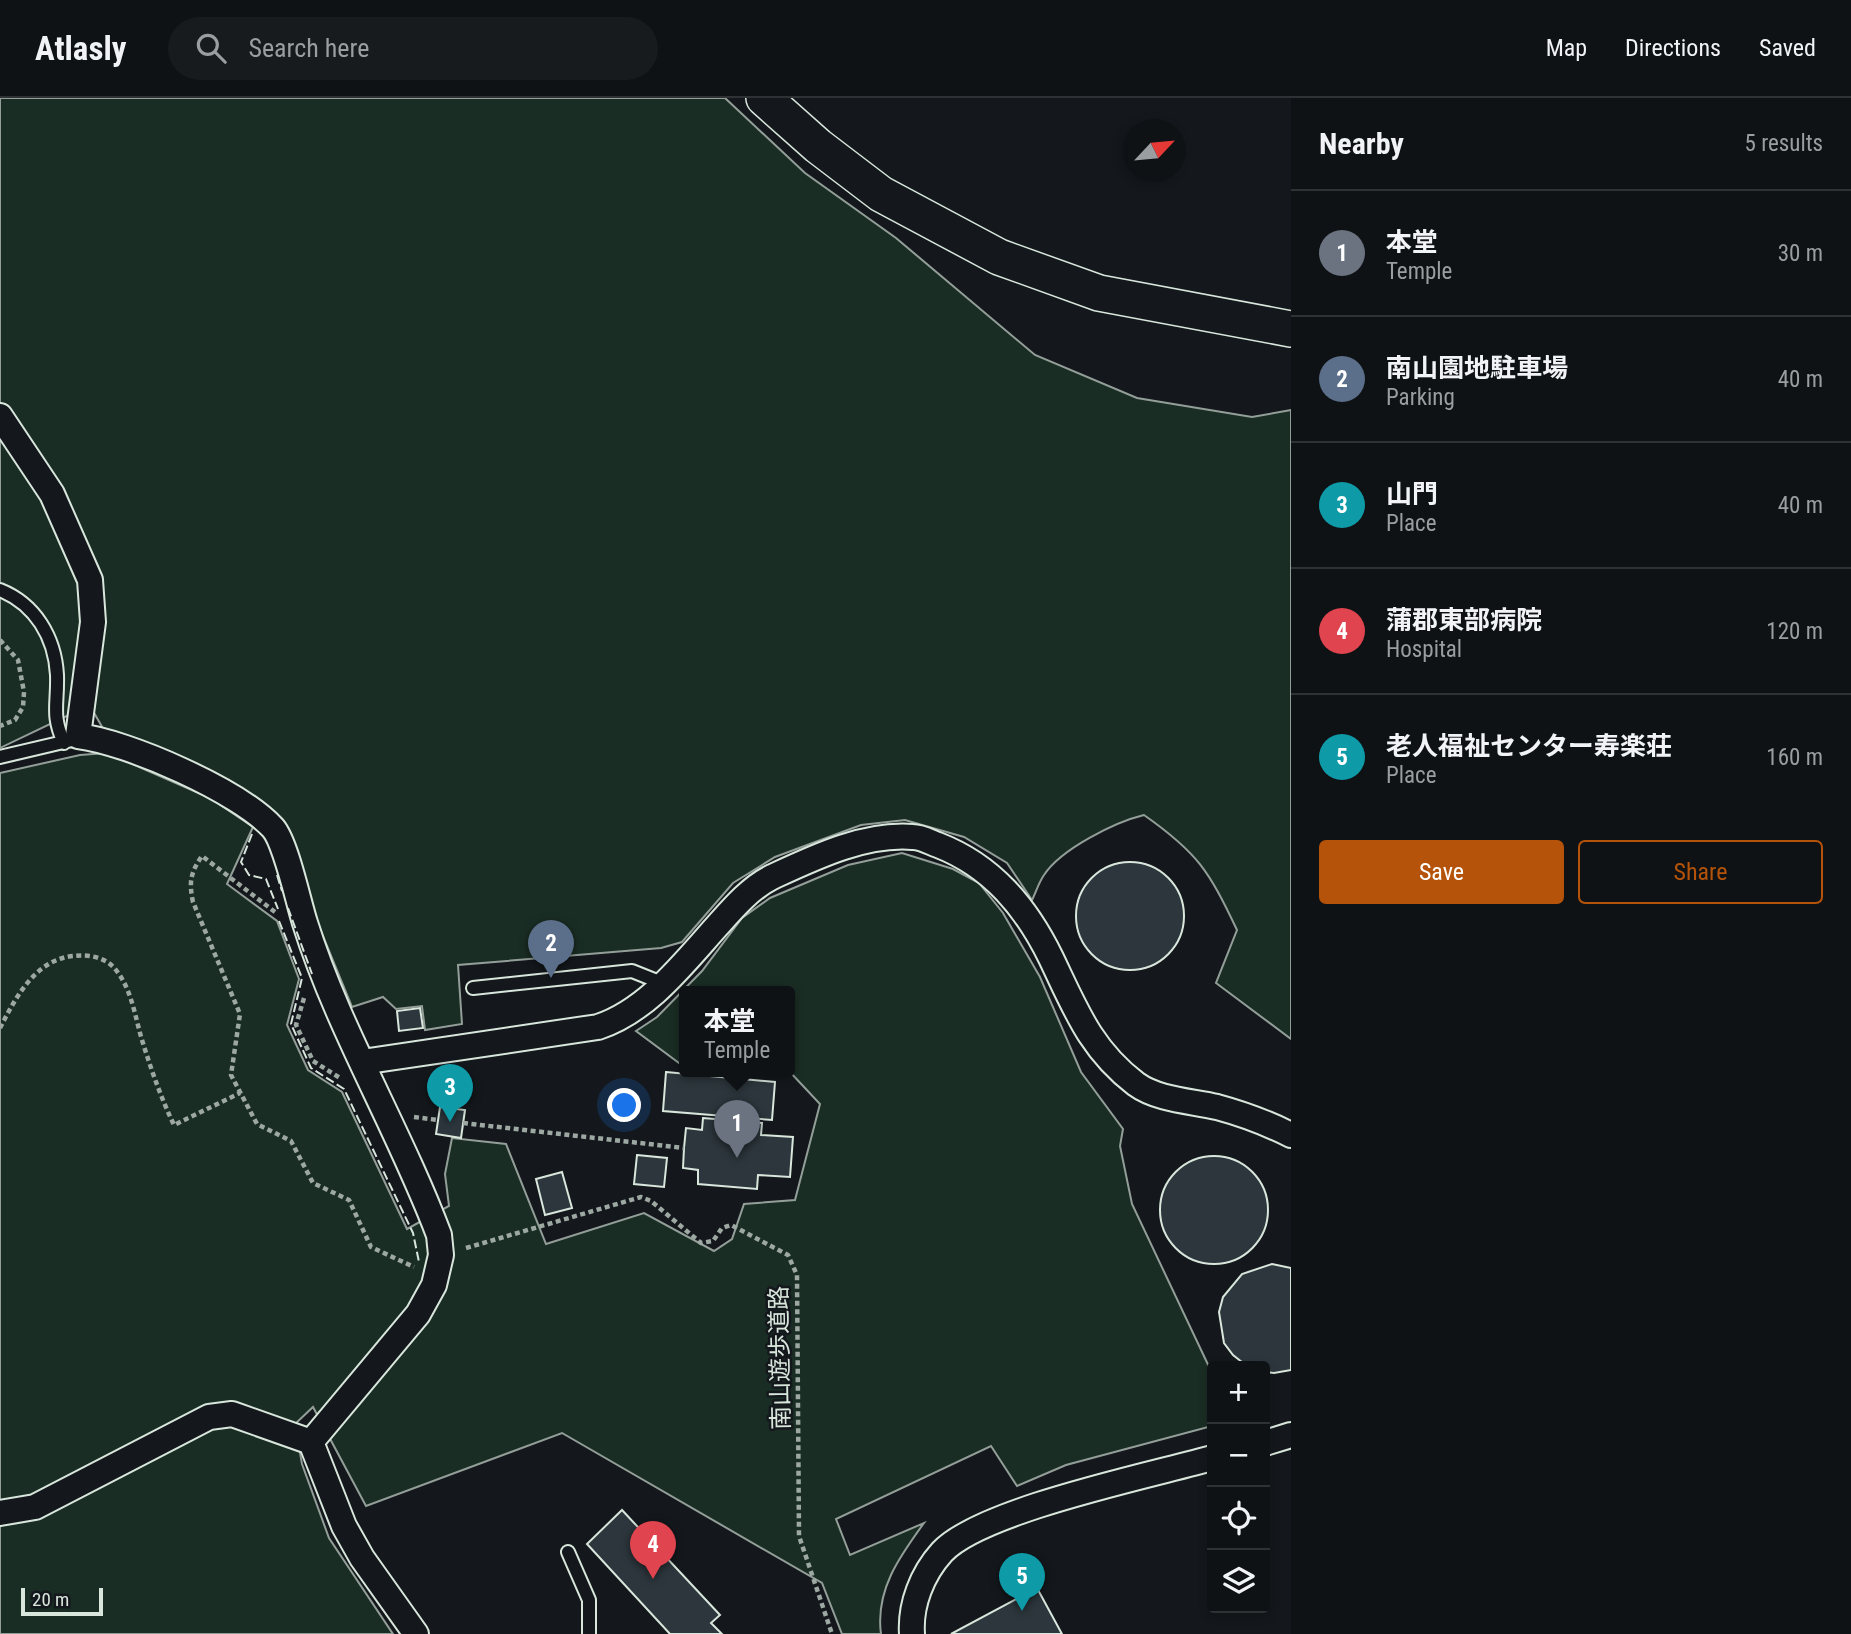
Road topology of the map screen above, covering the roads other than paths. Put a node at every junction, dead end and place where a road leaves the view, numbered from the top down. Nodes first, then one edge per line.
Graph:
1 (764, 98) edge
2 (1291, 329) edge
3 (0, 416) edge
4 (0, 590) edge
5 (71, 740) junction
6 (0, 757) edge
7 (662, 983) junction
8 (473, 988) dead end
9 (362, 1062) junction
10 (1291, 1135) edge
11 (1291, 1435) edge
12 (1270, 1441) edge
13 (311, 1442) junction
14 (1207, 1459) edge
15 (0, 1513) edge
16 (568, 1552) dead end
17 (416, 1634) edge
18 (589, 1634) edge
19 (912, 1634) edge

1 - 2 street
3 - 5 street
4 - 5 lane
5 - 6 lane
5 - 9 street
7 - 8 lane
7 - 9 street
7 - 10 street
9 - 13 street
11 - 12 street
13 - 15 street
13 - 17 street
14 - 19 street
16 - 18 lane

